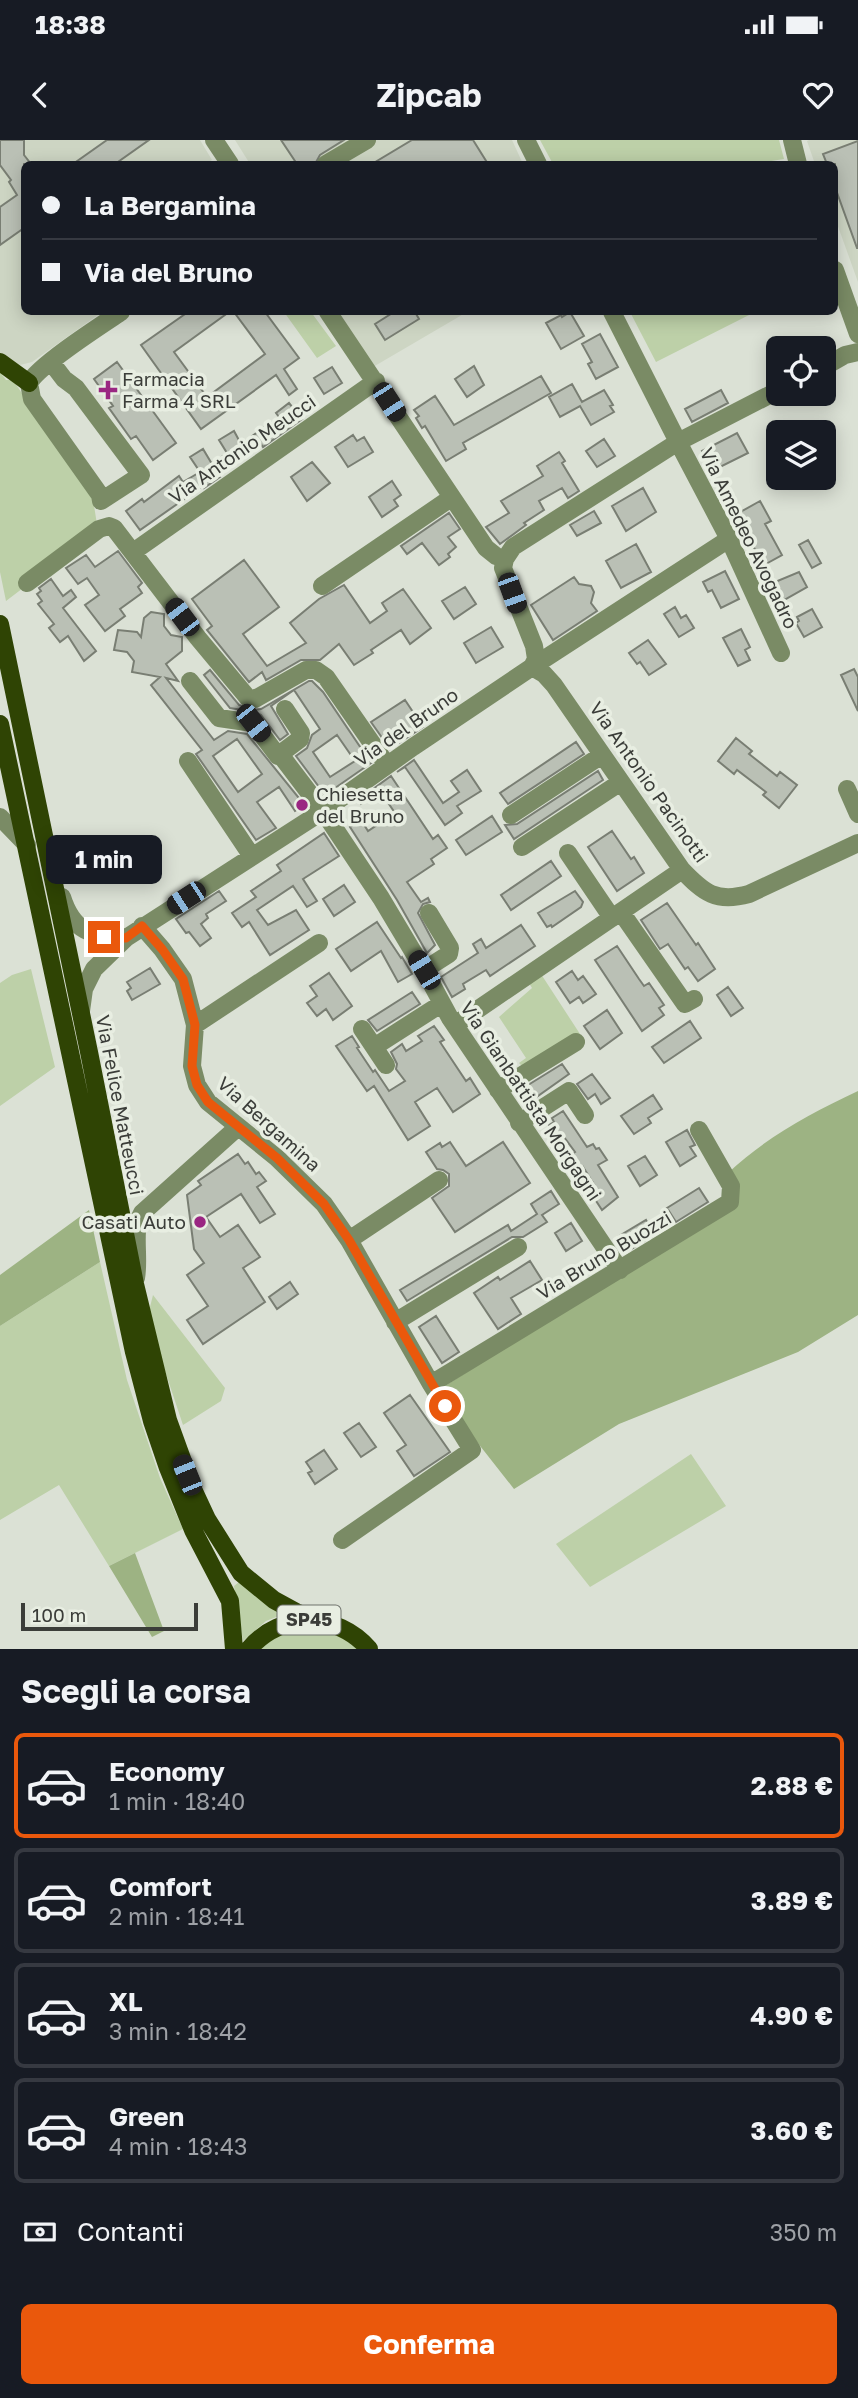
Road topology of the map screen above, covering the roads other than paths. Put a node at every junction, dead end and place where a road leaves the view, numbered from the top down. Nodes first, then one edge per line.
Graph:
1 (214, 140) edge
2 (367, 140) edge
3 (526, 140) edge
4 (792, 140) edge
5 (228, 161) edge
6 (331, 161) edge
7 (536, 161) edge
8 (797, 161) edge
9 (838, 278) edge
10 (117, 315) edge
11 (330, 315) edge
12 (614, 315) edge
13 (858, 334) edge
14 (858, 352) edge
15 (836, 360) edge
16 (0, 362) edge
17 (51, 362) junction
18 (376, 381) junction
19 (29, 383) junction
20 (766, 397) edge
21 (678, 442) junction
22 (452, 498) junction
23 (729, 539) junction
24 (133, 552) junction
25 (505, 559) junction
26 (27, 583) dead end
27 (322, 586) dead end
28 (0, 624) edge
29 (780, 653) dead end
30 (533, 667) junction
31 (190, 681) dead end
32 (285, 709) dead end
33 (0, 731) edge
34 (602, 755) junction
35 (282, 757) junction
36 (188, 761) dead end
37 (387, 765) junction
38 (621, 782) junction
39 (847, 789) dead end
40 (323, 811) junction
41 (858, 814) edge
42 (511, 815) dead end
43 (0, 817) edge
44 (858, 843) edge
45 (27, 845) junction
46 (522, 847) dead end
47 (568, 853) dead end
48 (251, 855) junction
49 (48, 860) junction
50 (682, 870) junction
51 (429, 912) dead end
52 (616, 915) junction
53 (142, 926) junction
54 (126, 938) junction
55 (319, 943) dead end
56 (424, 970) junction
57 (694, 999) dead end
58 (441, 1004) junction
59 (80, 1014) junction
60 (195, 1025) junction
61 (455, 1025) junction
62 (362, 1029) dead end
63 (576, 1042) dead end
64 (374, 1047) junction
65 (386, 1065) dead end
66 (498, 1090) junction
67 (585, 1115) dead end
68 (519, 1123) junction
69 (238, 1127) junction
70 (699, 1130) dead end
71 (439, 1180) dead end
72 (349, 1240) junction
73 (518, 1247) dead end
74 (620, 1270) junction
75 (135, 1284) junction
76 (396, 1322) junction
77 (431, 1384) junction
78 (342, 1540) dead end
79 (318, 1621) junction
80 (234, 1649) edge
81 (249, 1649) edge
82 (369, 1649) edge

1 - 5 street
2 - 6 street
3 - 7 street
4 - 8 street
9 - 13 street
10 - 17 street
11 - 18 street
12 - 21 street
14 - 15 street
16 - 19 main road
17 - 19 street
17 - 19 street
18 - 22 street
18 - 24 street, Via Antonio Meucci
20 - 21 street
21 - 23 street, Via Amedeo Avogadro
21 - 25 street
22 - 25 street
22 - 27 street
23 - 29 street, Via Amedeo Avogadro
23 - 30 street, Via del Bruno
24 - 26 street
24 - 37 street
25 - 30 street
28 - 49 main road, Via Felice Matteucci / SP45
30 - 34 street, Via Antonio Pacinotti
30 - 37 street, Via del Bruno
31 - 35 street, Via Gianbattista Morgagni
32 - 35 street
33 - 45 main road, Via Felice Matteucci
34 - 38 street, Via Antonio Pacinotti
34 - 42 street
35 - 40 street, Via Gianbattista Morgagni
36 - 48 street
37 - 40 street, Via del Bruno
38 - 46 street
38 - 50 street, Via Antonio Pacinotti
39 - 41 street
40 - 48 street, Via del Bruno
40 - 56 street, Via Gianbattista Morgagni
43 - 45 street
44 - 50 street, Via Antonio Pacinotti
45 - 80 main road, Via Felice Matteucci
47 - 52 street
48 - 53 street, Via del Bruno
49 - 54 street
49 - 59 main road, Via Felice Matteucci / SP45
50 - 52 street
51 - 56 street
52 - 57 street
52 - 61 street
53 - 54 street, Via del Bruno
53 - 60 street, Via Bergamina
54 - 59 street, Via del Bruno
55 - 60 street
56 - 58 street, Via Gianbattista Morgagni
58 - 61 street, Via Gianbattista Morgagni
58 - 64 street
59 - 75 main road, Via Felice Matteucci / SP45
60 - 69 street, Via Bergamina
61 - 66 street, Via Gianbattista Morgagni
62 - 64 street
63 - 66 street
64 - 65 street
66 - 68 street, Via Gianbattista Morgagni
67 - 68 street
68 - 74 street, Via Gianbattista Morgagni
69 - 72 street, Via Bergamina
69 - 75 street
70 - 74 street, Via Bruno Buozzi
71 - 72 street
72 - 76 street, Via Bergamina
73 - 76 street
74 - 77 street, Via Bruno Buozzi
75 - 79 main road, Via Felice Matteucci / SP45
76 - 77 street, Via Bergamina
77 - 78 street, Via Bergamina
79 - 81 main road, SP45
79 - 82 main road, SP45

